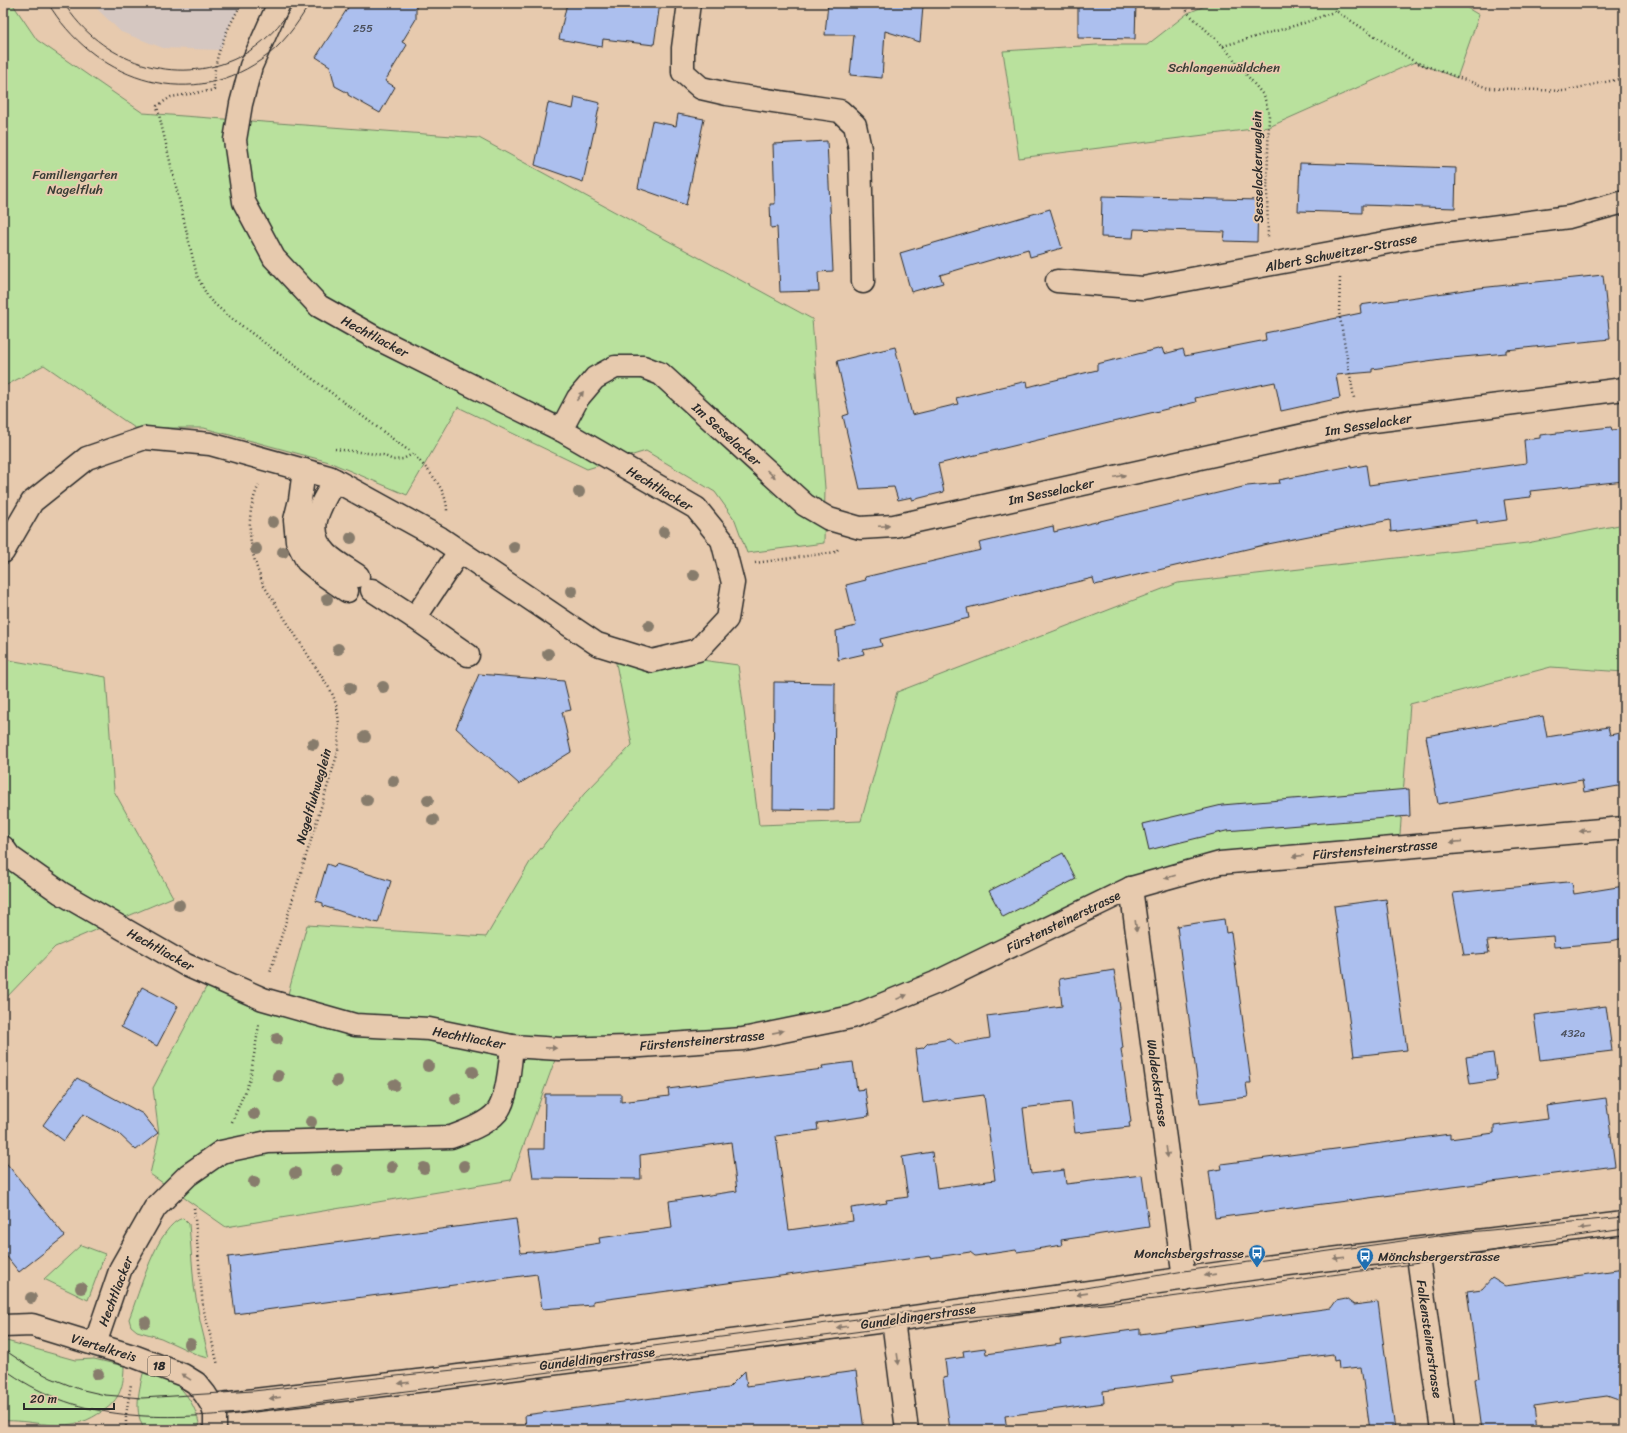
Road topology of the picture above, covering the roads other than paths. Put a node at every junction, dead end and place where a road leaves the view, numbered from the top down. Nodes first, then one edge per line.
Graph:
1 (279, 3) edge
2 (689, 3) edge
3 (1624, 202) edge
4 (1057, 280) dead end
5 (863, 282) dead end
6 (1624, 389) edge
7 (561, 430) junction
8 (304, 470) junction
9 (335, 480) junction
10 (3, 552) edge
11 (459, 552) junction
12 (359, 586) junction
13 (415, 618) junction
14 (468, 655) dead end
15 (1624, 828) edge
16 (3, 847) edge
17 (1131, 888) junction
18 (512, 1046) junction
19 (1624, 1223) edge
20 (1417, 1249) junction
21 (1184, 1279) junction
22 (3, 1312) edge
23 (892, 1320) junction
24 (32, 1325) junction
25 (3, 1326) edge
26 (95, 1344) junction
27 (212, 1405) junction
28 (215, 1430) edge
29 (907, 1430) edge
30 (1442, 1430) edge

1 - 7 street, Hechtliacker
2 - 5 street
3 - 4 street, Albert Schweitzer-Strasse
7 -> 6 street, Im Sesselacker
7 - 11 street, Hechtliacker
8 - 9 street, Hechtliacker
8 - 10 street, Hechtliacker
8 - 12 street
9 - 11 street, Hechtliacker
9 - 12 street
11 - 13 street
12 - 13 street
13 - 14 street
15 -> 17 street, Fürstensteinerstrasse
16 - 18 street, Hechtliacker
18 -> 17 street, Fürstensteinerstrasse
17 -> 21 street, Waldeckstrasse
18 - 26 street, Hechtliacker
19 -> 20 street, Gundeldingerstrasse
20 -> 21 street, Gundeldingerstrasse
20 - 30 street, Falkensteinerstrasse
21 -> 23 street, Gundeldingerstrasse
22 - 24 street, 18
23 -> 27 street, Gundeldingerstrasse
23 -> 29 street
24 - 25 street, Viertelkreis
24 - 26 street, Viertelkreis / 18
27 -> 26 street, Viertelkreis / 18
27 - 28 street, Viertelkreis / 18

